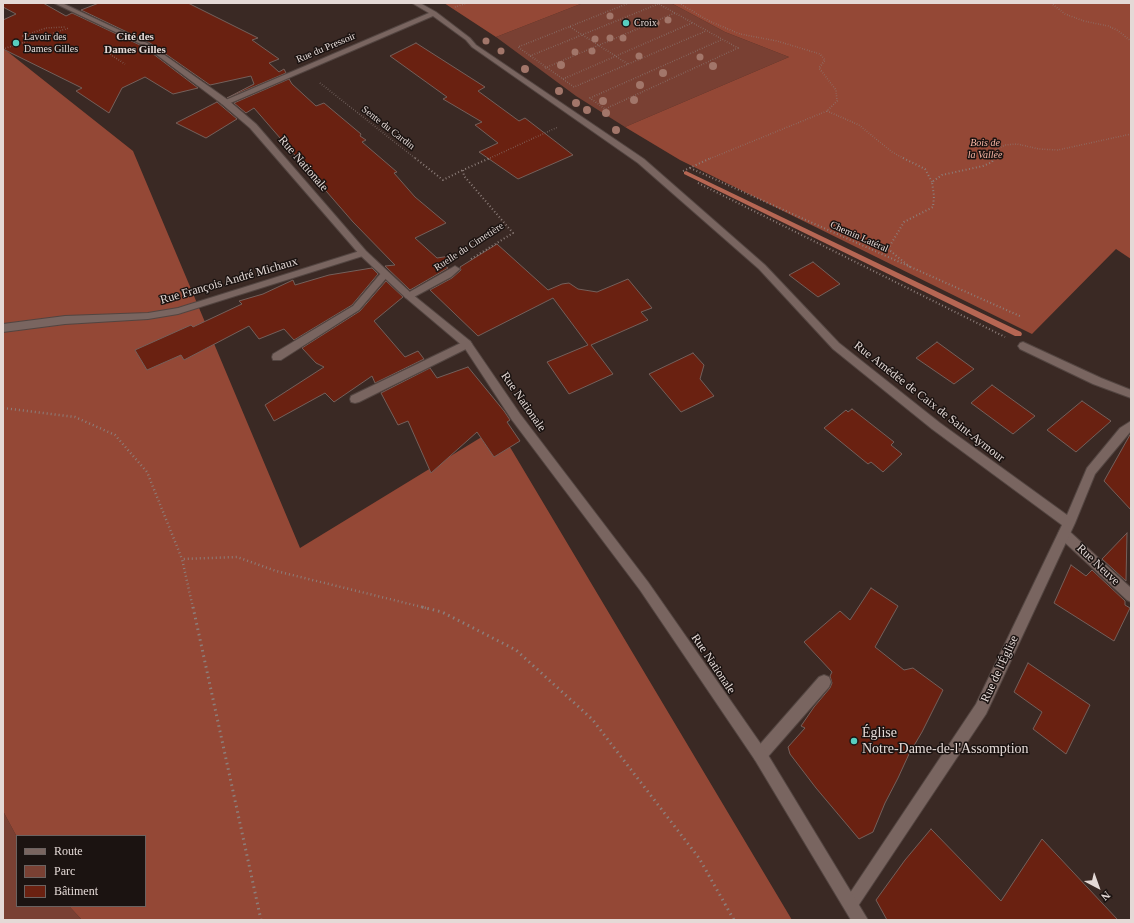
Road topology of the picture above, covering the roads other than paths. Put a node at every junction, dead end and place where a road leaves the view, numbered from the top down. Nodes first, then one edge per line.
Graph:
1 (57, 3) edge
2 (415, 3) edge
3 (434, 14) junction
4 (225, 102) junction
5 (363, 253) junction
6 (455, 269) road end
7 (385, 274) junction
8 (409, 296) junction
9 (3, 328) edge
10 (467, 344) junction
11 (1023, 346) road end
12 (277, 358) dead end
13 (1131, 394) edge
14 (355, 399) dead end
15 (1131, 425) edge
16 (1067, 528) junction
17 (1131, 596) edge
18 (824, 682) dead end
19 (760, 755) junction
20 (851, 904) junction
21 (860, 920) edge

1 - 4 street, Rue Nationale
2 - 3 street, Rue Amédée de Caix de Saint-Aymour
3 - 4 street, Rue du Pressoir
3 - 16 street, Rue Amédée de Caix de Saint-Aymour
4 - 5 street, Rue Nationale
5 - 7 street, Rue Nationale
5 - 9 street, Rue François André Michaux
6 - 8 street, Ruelle du Cimetière
7 - 8 street, Rue Nationale
7 - 12 street
8 - 10 street, Rue Nationale
10 - 14 street
10 - 19 street, Rue Nationale
11 - 13 street
15 - 16 street, Rue de l'Église
16 - 17 street, Rue Neuve
16 - 20 street, Rue de l'Église
18 - 19 street
19 - 20 street, Rue Nationale
20 - 21 street, Rue Nationale

